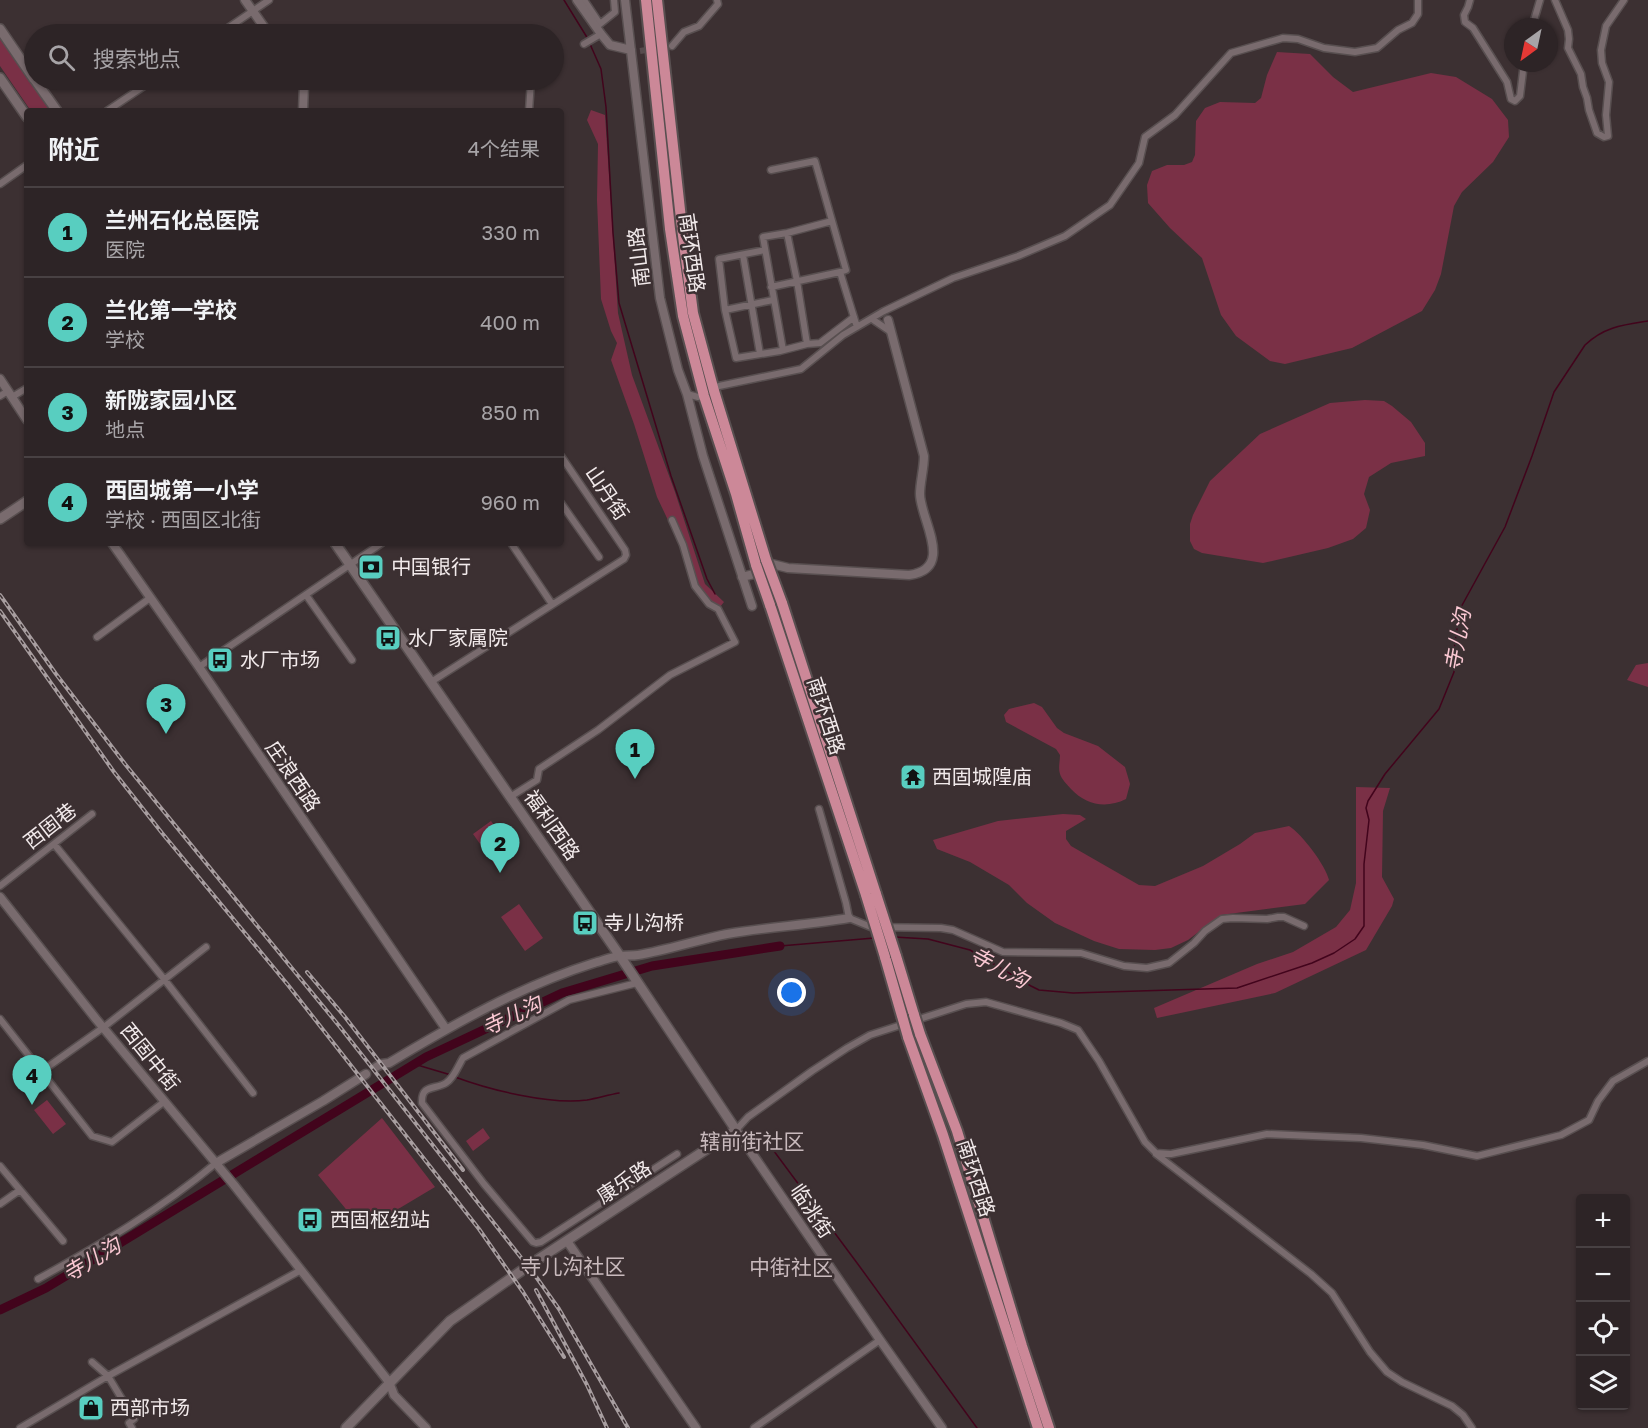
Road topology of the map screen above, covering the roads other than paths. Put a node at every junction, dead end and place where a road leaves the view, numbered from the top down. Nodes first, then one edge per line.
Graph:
1 (245, 0) edge
2 (269, 0) edge
3 (577, 0) edge
4 (584, 0) edge
5 (614, 0) edge
6 (625, 0) edge
7 (646, 0) edge
8 (657, 0) edge
9 (717, 0) edge
10 (1418, 0) edge
11 (1470, 0) edge
12 (1539, 0) edge
13 (1555, 0) edge
14 (1624, 0) edge
15 (253, 12) junction
16 (1534, 18) edge
17 (234, 24) edge
18 (262, 24) edge
19 (0, 29) edge
20 (599, 36) junction
21 (586, 43) dead end
22 (672, 46) tunnel mouth
23 (636, 51) junction
24 (24, 63) edge
25 (1523, 72) edge
26 (0, 78) edge
27 (43, 90) edge
28 (138, 90) edge
29 (302, 90) edge
30 (530, 90) edge
31 (55, 108) edge
32 (111, 108) edge
33 (303, 108) edge
34 (529, 108) edge
35 (24, 113) edge
36 (24, 167) edge
37 (771, 170) dead end
38 (0, 184) edge
39 (832, 221) junction
40 (787, 233) junction
41 (765, 250) junction
42 (743, 255) junction
43 (840, 272) junction
44 (797, 281) junction
45 (771, 287) junction
46 (773, 300) junction
47 (751, 304) junction
48 (725, 310) junction
49 (854, 317) junction
50 (872, 319) junction
51 (888, 320) dead end
52 (857, 327) junction
53 (891, 332) junction
54 (807, 344) junction
55 (783, 350) junction
56 (760, 354) junction
57 (0, 379) edge
58 (719, 386) dead end
59 (24, 389) edge
60 (687, 394) junction
61 (7, 395) edge
62 (698, 397) dead end
63 (24, 416) edge
64 (564, 460) edge
65 (24, 503) edge
66 (564, 507) edge
67 (0, 519) edge
68 (672, 520) dead end
69 (114, 546) edge
70 (337, 546) edge
71 (378, 546) edge
72 (513, 546) edge
73 (599, 558) dead end
74 (761, 562) junction
75 (350, 565) junction
76 (743, 580) junction
77 (306, 595) junction
78 (150, 598) junction
79 (552, 604) junction
80 (752, 606) dead end
81 (97, 637) dead end
82 (352, 660) dead end
83 (199, 667) junction
84 (431, 682) junction
85 (836, 787) junction
86 (510, 797) junction
87 (819, 809) dead end
88 (92, 814) dead end
89 (54, 844) junction
90 (0, 886) edge
91 (0, 897) edge
92 (849, 918) junction
93 (1304, 926) dead end
94 (206, 947) dead end
95 (891, 956) junction
96 (621, 958) junction
97 (164, 979) junction
98 (636, 981) junction
99 (0, 1019) edge
100 (104, 1028) junction
101 (446, 1029) junction
102 (1648, 1061) edge
103 (376, 1067) dead end
104 (42, 1071) junction
105 (366, 1074) dead end
106 (254, 1094) dead end
107 (165, 1101) junction
108 (736, 1130) junction
109 (1156, 1153) junction
110 (676, 1154) dead end
111 (0, 1166) edge
112 (218, 1166) junction
113 (20, 1190) junction
114 (0, 1204) edge
115 (63, 1241) dead end
116 (567, 1241) junction
117 (531, 1264) dead end
118 (301, 1270) junction
119 (521, 1271) dead end
120 (38, 1279) dead end
121 (880, 1340) junction
122 (92, 1362) dead end
123 (108, 1376) junction
124 (389, 1382) junction
125 (20, 1428) edge
126 (132, 1428) edge
127 (346, 1428) edge
128 (426, 1428) edge
129 (696, 1428) edge
130 (754, 1428) edge
131 (942, 1428) edge
132 (1038, 1428) edge
133 (1049, 1428) edge
134 (1472, 1428) edge

1 - 15 street
2 - 15 street
3 - 20 street
4 - 5 street
6 - 23 street, 南山路
7 - 74 highway, 南环西路
8 - 74 highway, 南环西路
9 - 22 street
10 - 50 street
11 - 25 street
12 - 16 street
13 - 14 street
15 - 17 street
15 - 18 street
19 - 24 main road
20 - 21 street
20 - 23 street
23 - 60 street, 南山路
26 - 35 main road
27 - 31 main road
28 - 32 street
29 - 33 street
30 - 34 street
36 - 38 street
37 - 39 street
39 - 40 street
39 - 43 street
40 - 41 street
40 - 44 street
41 - 42 street
41 - 45 street
42 - 47 street
42 - 48 street
43 - 44 street
43 - 49 street
44 - 45 street
44 - 54 street
45 - 46 street
46 - 47 street
46 - 55 street
47 - 48 street
47 - 56 street
48 - 56 street
49 - 52 street
49 - 54 street
50 - 52 street
50 - 53 street
51 - 53 street
52 - 58 street
53 - 76 street
54 - 55 street
55 - 56 street
57 - 61 street
59 - 61 street
60 - 62 street
60 - 76 street, 南山路
61 - 63 street
64 - 79 street, 山丹街
65 - 67 main road
66 - 73 street
68 - 86 street
69 - 78 street, 庄浪西路
70 - 75 main road, 福利西路
71 - 75 street
72 - 79 street
74 - 85 highway, 南环西路, bridge
74 - 85 highway, 南环西路, bridge
75 - 77 street
75 - 84 main road, 福利西路
76 - 80 street, 南山路
77 - 82 street
77 - 83 street
78 - 81 street
78 - 83 street, 庄浪西路
79 - 84 street
83 - 101 street, 庄浪西路
84 - 86 main road, 福利西路
85 - 95 highway, 南环西路, bridge
86 - 96 main road, 福利西路
87 - 92 street
88 - 89 street, 西固巷
89 - 90 street, 西固巷
89 - 97 street
91 - 100 street, 西固中街
92 - 93 street
92 - 96 street
94 - 97 street
95 - 132 highway, 南环西路, bridge
95 - 133 highway, 南环西路, bridge
96 - 98 main road, 福利西路
96 - 101 street
97 - 100 street
97 - 106 street
98 - 108 main road, 福利西路
98 - 110 street
99 - 104 street
100 - 104 street
100 - 107 street, 西固中街
101 - 103 street
102 - 109 street
104 - 107 street
105 - 112 street
107 - 112 street, 西固中街
108 - 109 street
108 - 116 main road, 康乐路
108 - 121 street, 临洮街
109 - 134 street
111 - 113 street
112 - 118 street, 西固中街
112 - 120 street
113 - 114 street
113 - 115 street
116 - 117 main road, 康乐路
116 - 129 street
118 - 123 street
118 - 124 street, 西固中街
119 - 124 main road
121 - 130 street
121 - 131 street, 临洮街
122 - 123 street
123 - 125 street
123 - 126 street
124 - 127 main road
124 - 128 street, 西固中街

